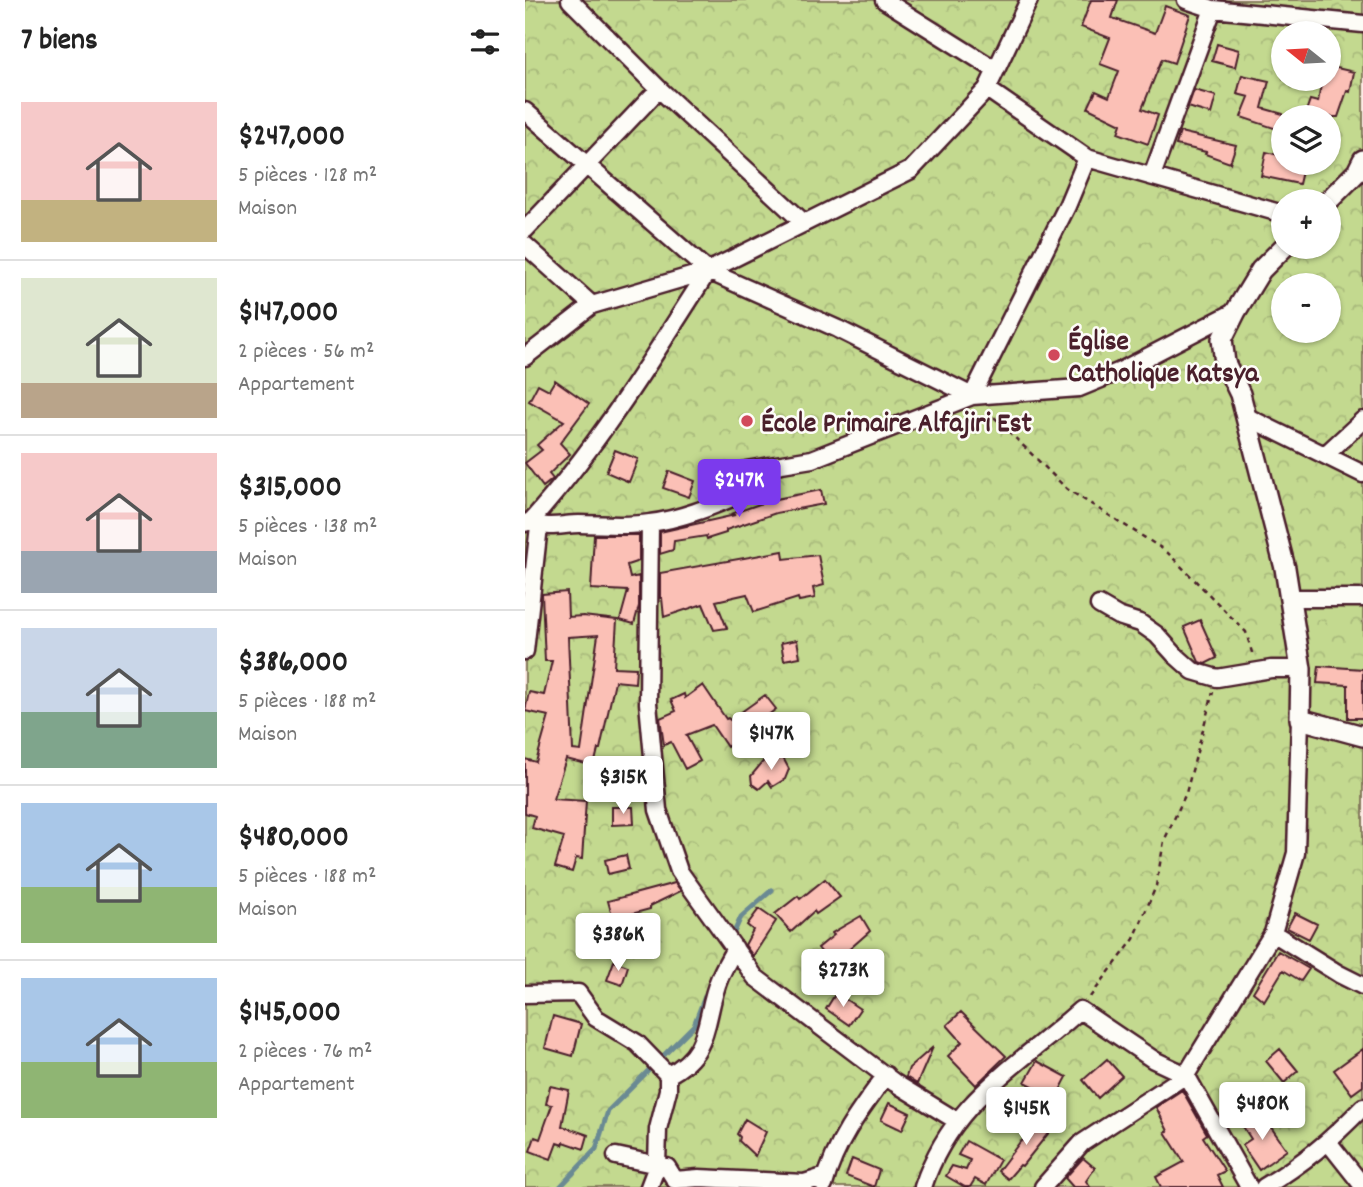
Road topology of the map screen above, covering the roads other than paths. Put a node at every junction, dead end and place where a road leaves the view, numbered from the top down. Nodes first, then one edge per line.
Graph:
1 (570, 0) edge
2 (884, 0) edge
3 (1029, 0) edge
4 (1186, 0) edge
5 (1213, 9) junction
6 (1363, 24) edge
7 (994, 69) junction
8 (659, 89) junction
9 (987, 89) junction
10 (525, 111) edge
11 (1087, 158) junction
12 (586, 163) junction
13 (1361, 171) edge
14 (1152, 176) junction
15 (1341, 189) edge
16 (1271, 211) edge
17 (804, 223) junction
18 (525, 230) edge
19 (525, 245) edge
20 (1272, 259) edge
21 (708, 271) junction
22 (592, 305) junction
23 (1236, 311) junction
24 (525, 357) edge
25 (972, 396) junction
26 (1245, 416) junction
27 (1363, 420) edge
28 (1325, 455) junction
29 (1363, 474) edge
30 (650, 523) junction
31 (532, 524) edge
32 (1289, 598) junction
33 (1363, 598) edge
34 (1099, 606) dead end
35 (525, 651) edge
36 (1301, 669) junction
37 (1300, 719) junction
38 (1363, 736) edge
39 (1273, 933) junction
40 (735, 948) junction
41 (1363, 986) edge
42 (525, 993) edge
43 (668, 1075) junction
44 (886, 1075) junction
45 (1186, 1075) junction
46 (1363, 1107) edge
47 (957, 1121) junction
48 (1329, 1143) junction
49 (616, 1156) dead end
50 (657, 1166) junction
51 (825, 1182) edge
52 (1363, 1186) edge
53 (649, 1187) edge
54 (923, 1187) edge
55 (1043, 1187) edge
56 (1249, 1187) edge
57 (1264, 1187) edge

1 - 8 street
2 - 7 street
3 - 7 street
4 - 5 street
5 - 6 street
5 - 14 street
7 - 9 street
8 - 12 street
8 - 17 street
9 - 11 street
9 - 17 street
10 - 12 street
11 - 14 street
11 - 25 street
12 - 18 street
12 - 21 street
13 - 15 street
14 - 16 street
17 - 21 street
19 - 22 street
20 - 23 street
21 - 22 street
21 - 25 street
21 - 31 street
22 - 24 street
23 - 25 street
23 - 26 street
25 - 30 street
26 - 28 street
26 - 32 street
27 - 28 street
28 - 29 street
30 - 31 street
30 - 40 street
31 - 35 street
32 - 33 street
32 - 36 street
34 - 36 street
36 - 37 street
37 - 38 street
37 - 39 street
39 - 41 street
39 - 45 street
40 - 43 street
40 - 44 street
42 - 43 street
43 - 50 street
44 - 47 street
44 - 51 street
45 - 47 street
45 - 55 street
45 - 56 street
46 - 48 street
47 - 54 street
48 - 52 street
48 - 57 street
49 - 50 street
50 - 51 street
50 - 53 street

